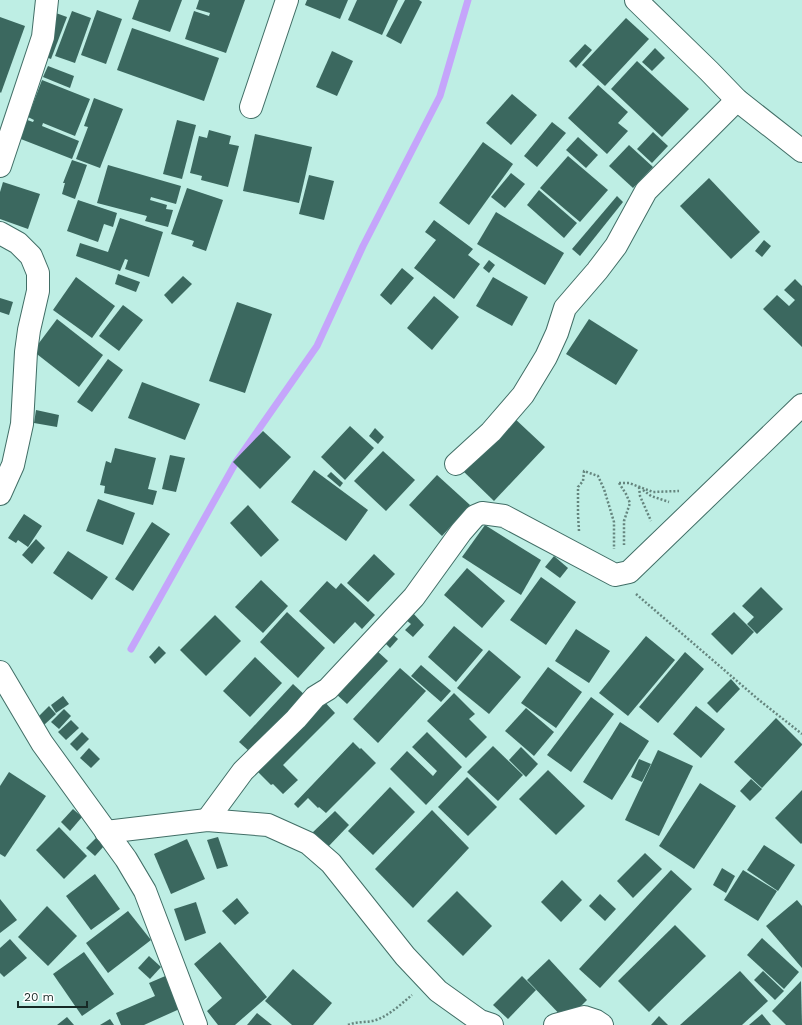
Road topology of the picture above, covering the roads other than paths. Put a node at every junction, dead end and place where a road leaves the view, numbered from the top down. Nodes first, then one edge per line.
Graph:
1 (47, 0) edge
2 (287, 0) edge
3 (636, 0) edge
4 (737, 100) junction
5 (251, 106) dead end
6 (802, 151) edge
7 (0, 166) edge
8 (0, 232) edge
9 (802, 405) edge
10 (456, 464) dead end
11 (0, 494) edge
12 (0, 672) edge
13 (207, 820) junction
14 (106, 832) junction
15 (196, 1025) edge
16 (492, 1025) edge
17 (555, 1025) edge
18 (602, 1025) edge

1 - 7 street
2 - 5 street
3 - 4 street
4 - 6 street
4 - 10 street
8 - 11 street
9 - 13 street
12 - 14 street
13 - 14 street
13 - 16 street
14 - 15 street
17 - 18 street

